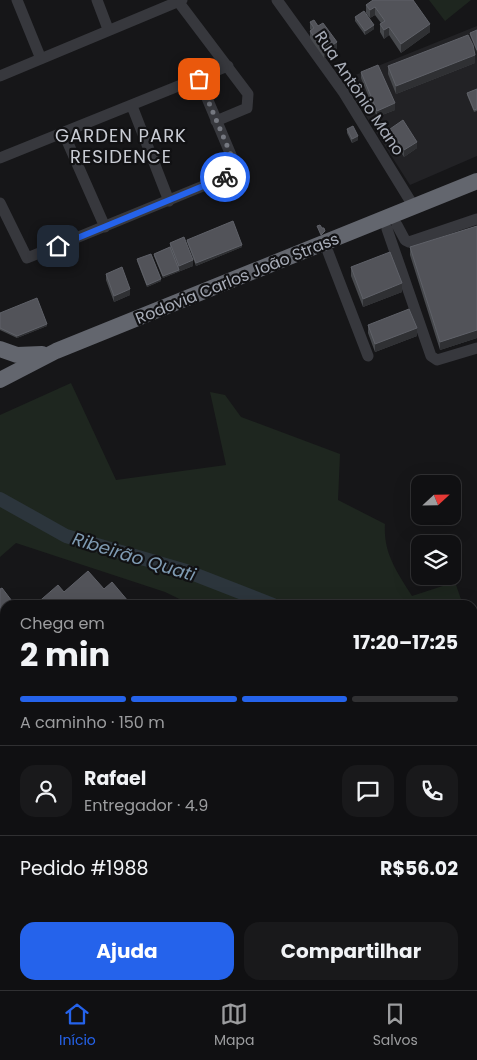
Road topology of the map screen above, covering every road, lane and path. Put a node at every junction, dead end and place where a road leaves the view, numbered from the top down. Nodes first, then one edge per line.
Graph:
1 (17, 0) edge
2 (96, 0) edge
3 (179, 0) edge
4 (277, 0) edge
5 (108, 29) junction
6 (42, 59) junction
7 (228, 66) junction
8 (0, 76) edge
9 (199, 79) junction
10 (132, 106) junction
11 (216, 121) junction
12 (64, 134) junction
13 (0, 158) edge
14 (477, 182) edge
15 (477, 193) edge
16 (168, 201) junction
17 (0, 203) edge
18 (414, 207) junction
19 (477, 219) edge
20 (105, 227) junction
21 (392, 227) junction
22 (328, 252) junction
23 (477, 348) edge
24 (0, 349) edge
25 (56, 351) junction
26 (368, 356) dead end
27 (0, 380) edge
28 (0, 391) edge

1 - 6 street
2 - 5 street
3 - 5 street
3 - 7 street
4 - 18 street, Rua Antônio Mano
5 - 6 street
6 - 8 street
7 - 9 street
7 - 11 street
9 - 10 street
9 - 11 street
10 - 12 street
10 - 16 street
11 - 16 street
12 - 13 street
12 - 20 street
14 - 18 highway, Rodovia Carlos João Strass
15 - 21 highway, Rodovia Carlos João Strass
16 - 20 street
17 - 20 street
18 - 25 highway, Rodovia Carlos João Strass
19 - 21 street
21 - 22 highway, Rodovia Carlos João Strass
21 - 23 street
22 - 26 street
22 - 28 highway, Rodovia Carlos João Strass
24 - 25 highway
25 - 27 highway, Rodovia Carlos João Strass

